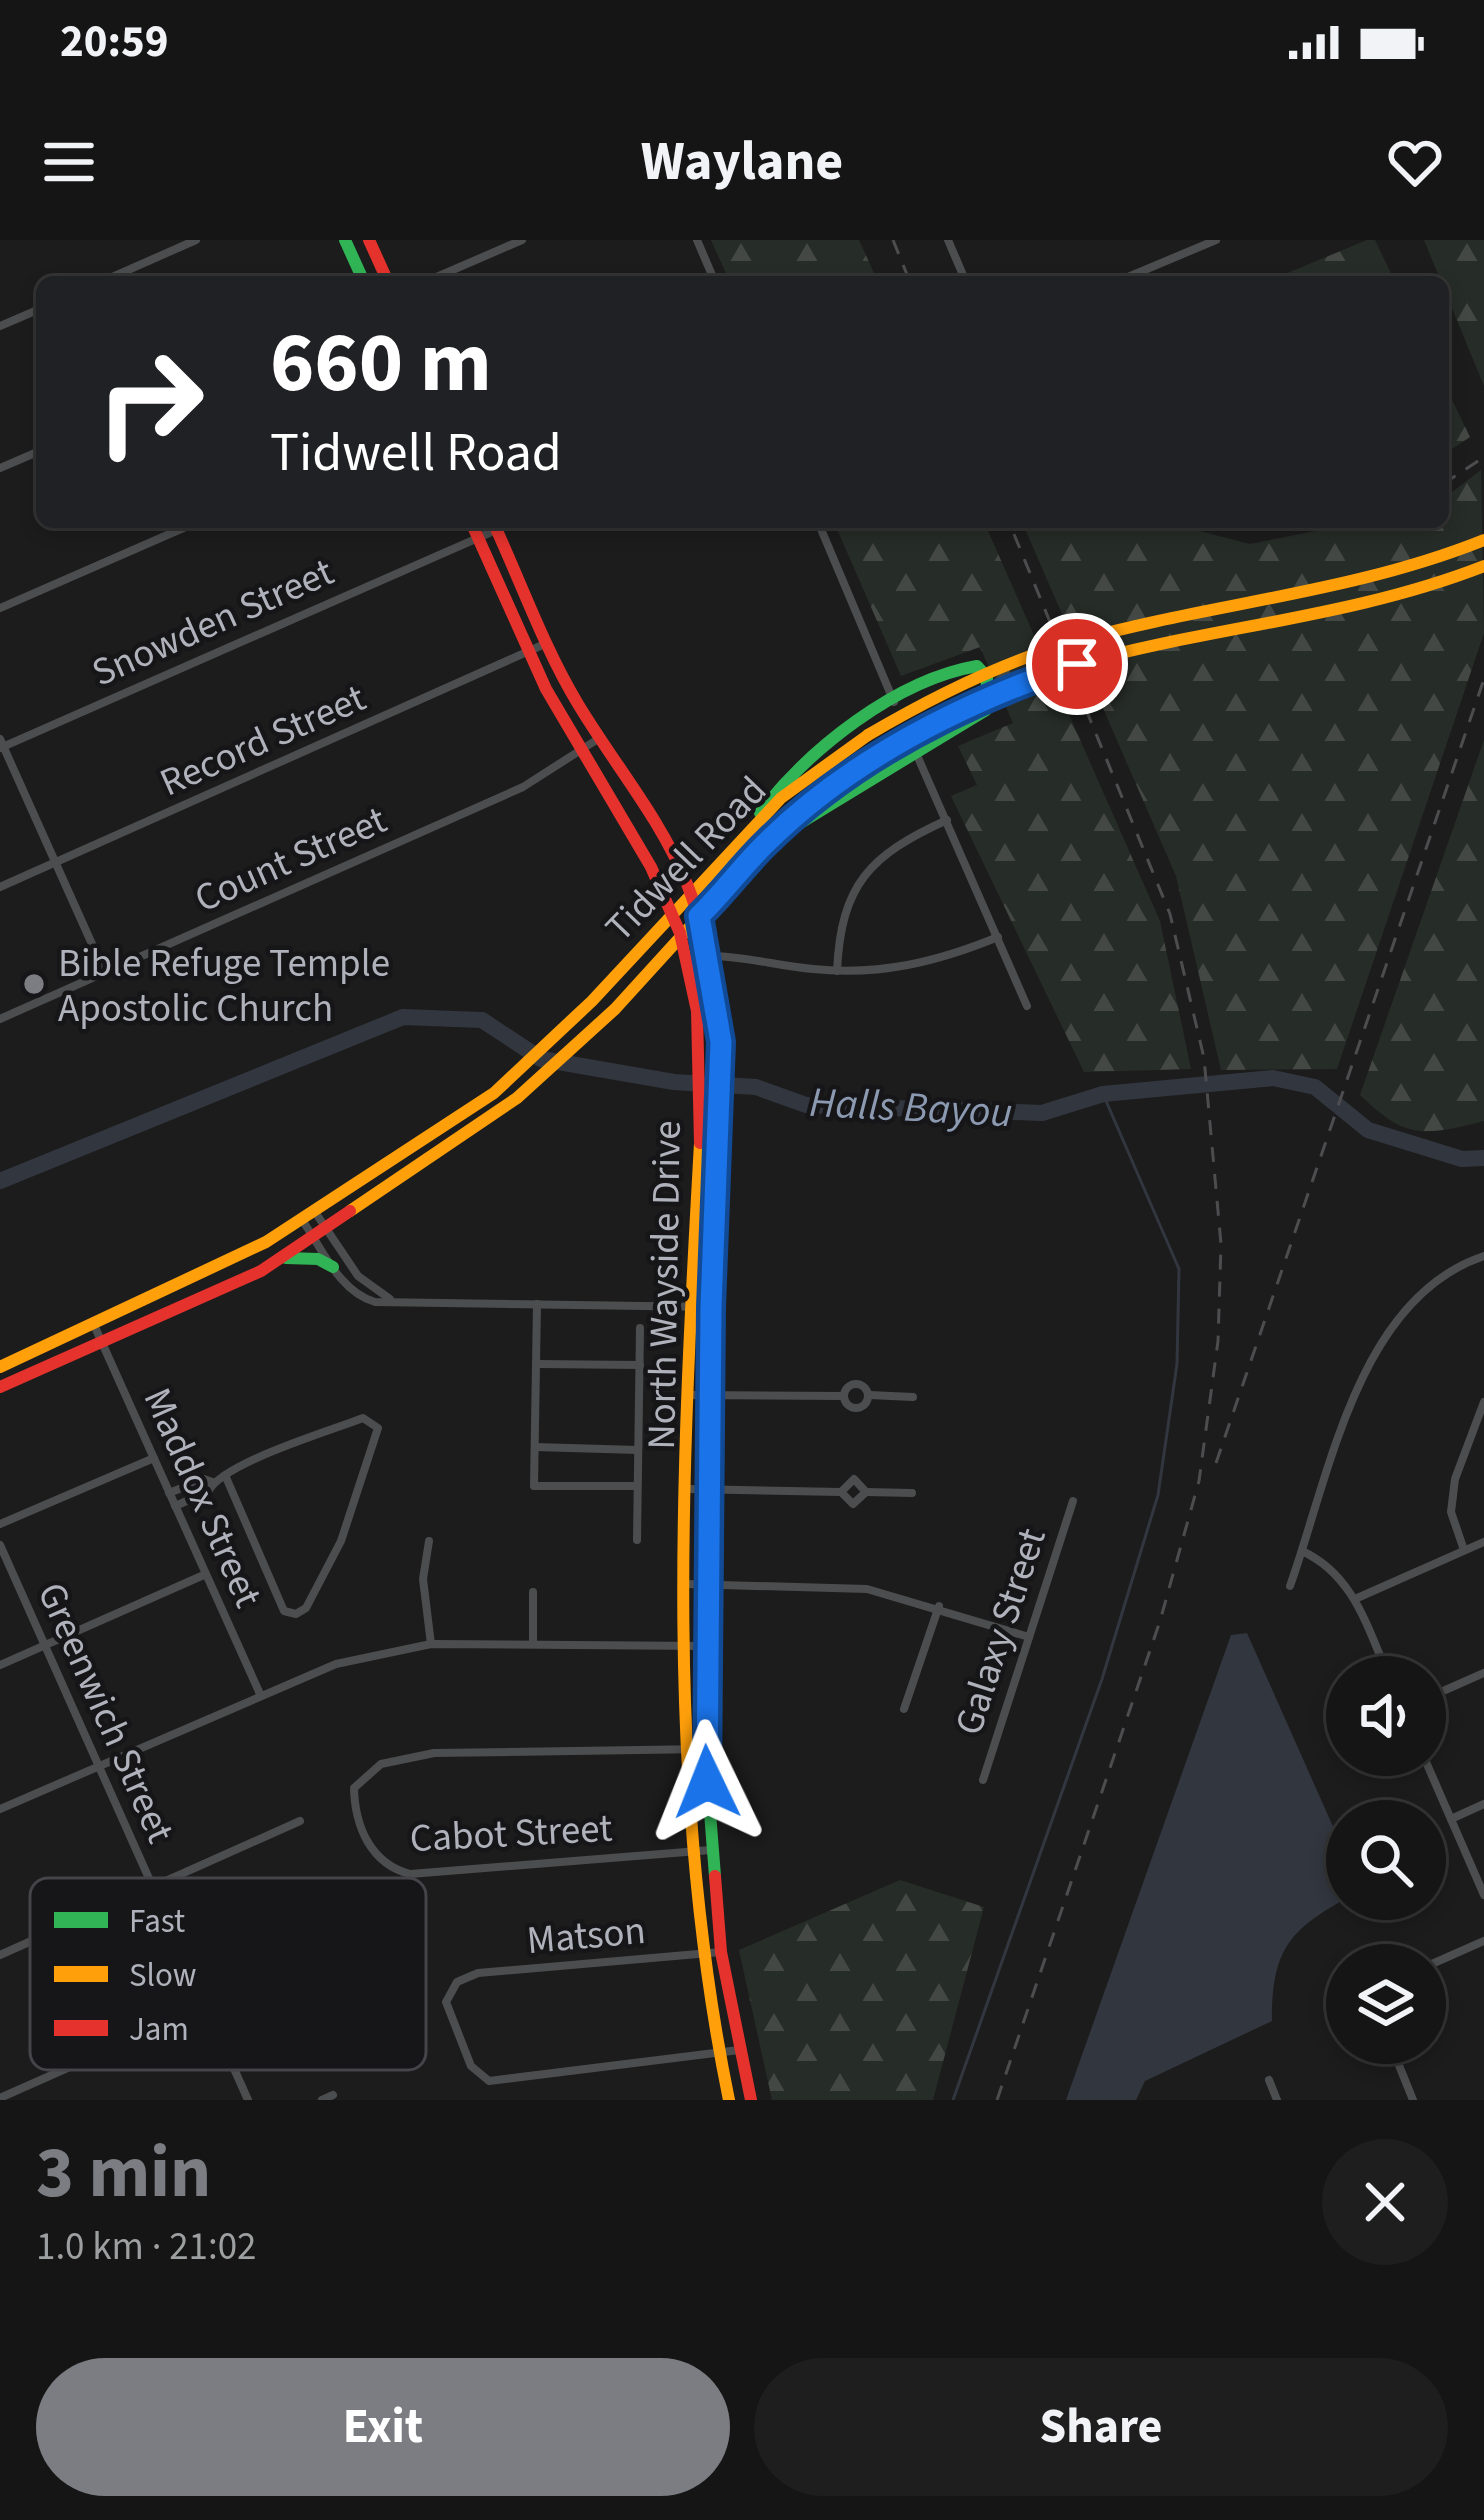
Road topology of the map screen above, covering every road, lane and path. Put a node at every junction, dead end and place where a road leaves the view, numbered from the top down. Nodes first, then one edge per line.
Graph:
1 (196, 240) edge
2 (345, 240) edge
3 (369, 240) edge
4 (522, 240) edge
5 (697, 240) edge
6 (949, 240) edge
7 (1216, 240) edge
8 (115, 276) edge
9 (361, 276) edge
10 (385, 276) edge
11 (439, 276) edge
12 (712, 276) edge
13 (964, 276) edge
14 (1130, 276) edge
15 (36, 311) edge
16 (0, 326) edge
17 (36, 453) edge
18 (0, 468) edge
19 (182, 528) edge
20 (474, 528) edge
21 (492, 528) edge
22 (496, 528) edge
23 (821, 528) edge
24 (478, 538) junction
25 (1484, 540) edge
26 (1484, 566) edge
27 (0, 608) edge
28 (547, 643) junction
29 (528, 652) junction
30 (894, 702) junction
31 (598, 739) junction
32 (1, 744) edge
33 (580, 751) junction
34 (916, 752) junction
35 (947, 820) junction
36 (752, 826) junction
37 (768, 841) junction
38 (55, 862) junction
39 (0, 887) edge
40 (691, 894) junction
41 (673, 912) junction
42 (699, 916) junction
43 (680, 937) junction
44 (998, 938) junction
45 (710, 956) junction
46 (837, 971) junction
47 (105, 973) junction
48 (1027, 1006) dead end
49 (0, 1019) edge
50 (309, 1216) junction
51 (321, 1234) junction
52 (1484, 1256) edge
53 (283, 1258) junction
54 (333, 1267) junction
55 (392, 1300) junction
56 (537, 1304) junction
57 (691, 1307) junction
58 (711, 1307) junction
59 (94, 1325) junction
60 (640, 1328) dead end
61 (102, 1342) junction
62 (536, 1364) junction
63 (640, 1365) junction
64 (0, 1367) edge
65 (0, 1387) edge
66 (689, 1395) junction
67 (710, 1395) junction
68 (869, 1395) junction
69 (844, 1396) junction
70 (914, 1396) dead end
71 (1484, 1402) edge
72 (535, 1447) junction
73 (638, 1450) junction
74 (154, 1458) junction
75 (225, 1475) junction
76 (212, 1482) junction
77 (638, 1486) junction
78 (688, 1489) junction
79 (710, 1490) junction
80 (841, 1492) junction
81 (866, 1492) junction
82 (170, 1493) junction
83 (912, 1493) dead end
84 (1073, 1501) dead end
85 (175, 1506) junction
86 (0, 1525) edge
87 (637, 1540) dead end
88 (430, 1541) dead end
89 (1484, 1541) edge
90 (0, 1545) edge
91 (1464, 1550) junction
92 (1302, 1551) junction
93 (206, 1574) junction
94 (686, 1584) junction
95 (708, 1585) junction
96 (1290, 1586) dead end
97 (533, 1592) dead end
98 (1355, 1599) junction
99 (939, 1606) junction
100 (1029, 1637) junction
101 (533, 1642) junction
102 (45, 1644) junction
103 (430, 1644) junction
104 (685, 1645) junction
105 (706, 1646) junction
106 (1380, 1656) edge
107 (0, 1665) edge
108 (1484, 1673) edge
109 (1446, 1690) edge
110 (260, 1694) junction
111 (904, 1709) dead end
112 (685, 1748) junction
113 (705, 1749) junction
114 (99, 1765) junction
115 (1432, 1776) edge
116 (983, 1780) dead end
117 (1484, 1804) edge
118 (0, 1809) edge
119 (1451, 1819) junction
120 (300, 1821) dead end
121 (689, 1850) junction
122 (711, 1850) junction
123 (148, 1878) edge
124 (170, 1878) edge
125 (1484, 1894) edge
126 (30, 1941) edge
127 (1484, 1941) edge
128 (721, 1952) junction
129 (700, 1953) junction
130 (0, 1955) edge
131 (1446, 1958) edge
132 (739, 2050) junction
133 (717, 2054) junction
134 (1398, 2064) edge
135 (63, 2070) edge
136 (234, 2070) edge
137 (1269, 2080) dead end
138 (333, 2095) dead end
139 (0, 2098) edge
140 (248, 2100) edge
141 (322, 2100) edge
142 (729, 2100) edge
143 (751, 2100) edge
144 (1277, 2100) edge
145 (1413, 2100) edge

1 - 8 street
2 - 9 main road
3 - 10 main road
4 - 11 street
5 - 12 street
6 - 13 street
7 - 14 street
15 - 16 street
17 - 18 street
19 - 27 street
20 - 24 main road, North Wayside Drive
21 - 24 street, Snowden Street
22 - 28 main road, North Wayside Drive
23 - 30 street
24 - 29 main road, North Wayside Drive
24 - 32 street, Snowden Street
25 - 36 main road, Tidwell Road, bridge
26 - 37 main road, Tidwell Road, bridge
28 - 29 street, Record Street
28 - 31 main road, North Wayside Drive
29 - 33 main road, North Wayside Drive
29 - 38 street, Record Street
30 - 34 main road
30 - 36 main road
31 - 33 street, Count Street
31 - 40 main road, North Wayside Drive
32 - 38 street
33 - 41 main road, North Wayside Drive
33 - 47 street, Count Street
34 - 35 street
34 - 37 main road
35 - 44 street
35 - 46 street
36 - 40 main road, Tidwell Road
37 - 42 main road, Tidwell Road
38 - 39 street, Record Street
38 - 47 street
40 - 41 main road, Tidwell Road
40 - 42 main road, North Wayside Drive
41 - 43 main road, North Wayside Drive
41 - 50 main road, Tidwell Road
42 - 43 main road, Tidwell Road
42 - 45 main road, North Wayside Drive
43 - 51 main road, Tidwell Road
43 - 57 main road, North Wayside Drive
44 - 46 street
44 - 48 street
45 - 46 street
45 - 58 main road, North Wayside Drive
47 - 49 street, Count Street
50 - 51 street
50 - 59 main road, Tidwell Road
51 - 53 main road, Tidwell Road
51 - 54 street
51 - 55 street
52 - 92 street
53 - 54 main road
53 - 61 main road, Tidwell Road
54 - 55 street
55 - 56 street
56 - 57 street
56 - 62 street
57 - 58 street
57 - 66 main road, North Wayside Drive
58 - 67 main road, North Wayside Drive
59 - 61 street, Maddox Street
59 - 64 main road, Tidwell Road
60 - 63 street
61 - 65 main road, Tidwell Road
61 - 74 street, Maddox Street
62 - 63 street
62 - 72 street
63 - 73 street
66 - 67 street
66 - 78 main road, North Wayside Drive
67 - 69 street
67 - 79 main road, North Wayside Drive
68 - 69 street
68 - 69 street
68 - 70 street
71 - 91 street
72 - 73 street
72 - 77 street
73 - 77 street
74 - 82 street, Maddox Street
74 - 86 street
75 - 75 street
75 - 76 street
76 - 82 street
76 - 85 street
77 - 87 street
78 - 79 street
78 - 94 main road, North Wayside Drive
79 - 80 street
79 - 95 main road, North Wayside Drive
80 - 81 street
80 - 81 street
81 - 83 street
82 - 85 street, Maddox Street
84 - 100 street, Galaxy Street
85 - 93 street, Maddox Street
88 - 103 street
89 - 91 street
90 - 102 street, Greenwich Street
91 - 98 street
92 - 96 street
92 - 98 street
93 - 102 street
93 - 110 street, Maddox Street
94 - 95 street
94 - 104 main road, North Wayside Drive
95 - 99 street
95 - 105 main road, North Wayside Drive
97 - 101 street
98 - 106 street
99 - 100 street
99 - 111 street
100 - 116 street, Galaxy Street
101 - 103 street
101 - 104 street
102 - 107 street
102 - 114 street, Greenwich Street
103 - 110 street
104 - 105 street
104 - 112 main road, North Wayside Drive
105 - 113 main road, North Wayside Drive
108 - 109 street
110 - 114 street
112 - 113 street
112 - 121 main road, North Wayside Drive
112 - 121 street, Cabot Street
113 - 122 main road, North Wayside Drive
114 - 118 street
114 - 123 street, Greenwich Street
115 - 119 street
117 - 119 street
119 - 125 street
120 - 124 street
121 - 122 street, Cabot Street
121 - 129 main road, North Wayside Drive
122 - 128 main road, North Wayside Drive
126 - 130 street
127 - 131 street
128 - 129 street, Matson
128 - 132 main road, North Wayside Drive
129 - 133 main road, North Wayside Drive
129 - 133 street, Matson
132 - 133 street
132 - 143 main road, North Wayside Drive
133 - 142 main road, North Wayside Drive
134 - 145 street
135 - 139 street
136 - 140 street, Greenwich Street
137 - 144 street
138 - 141 street

